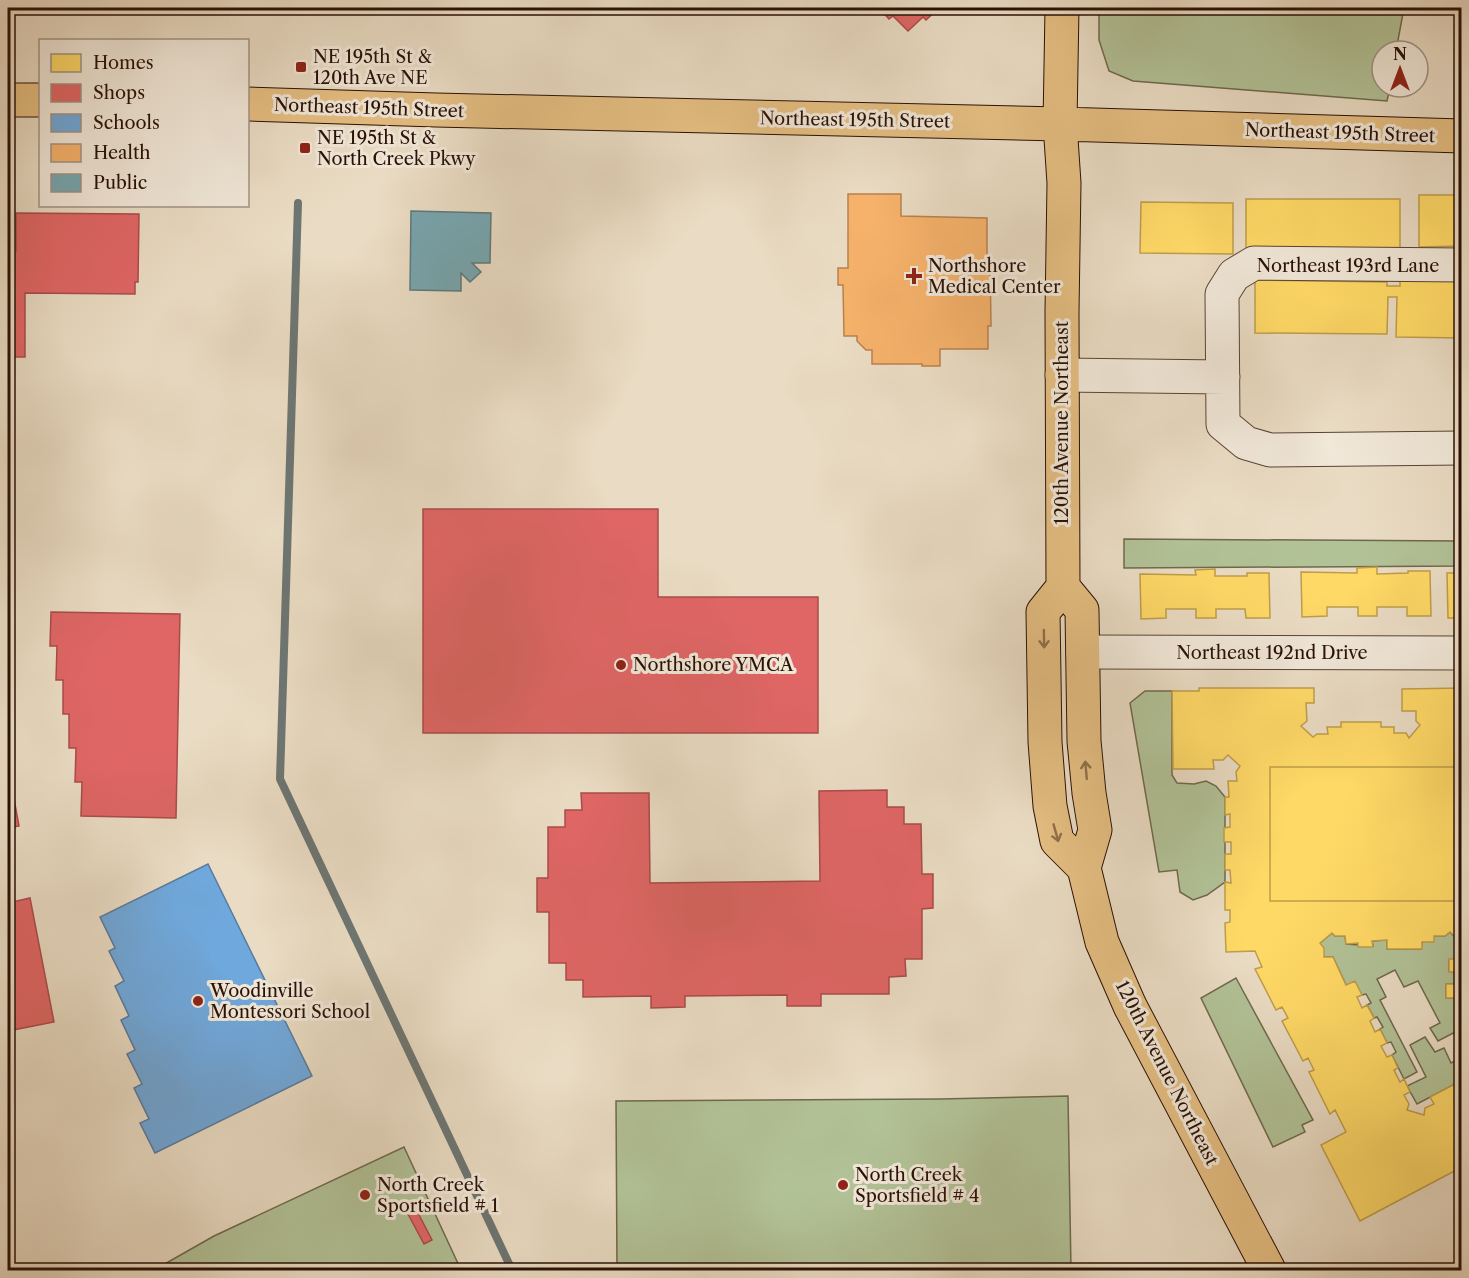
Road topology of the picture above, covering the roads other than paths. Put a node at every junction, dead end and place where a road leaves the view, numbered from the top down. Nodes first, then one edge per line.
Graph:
1 (1062, 8) edge
2 (8, 100) edge
3 (39, 100) edge
4 (249, 104) edge
5 (1060, 124) junction
6 (1461, 136) edge
7 (1461, 265) edge
8 (1062, 375) junction
9 (1223, 377) junction
10 (1461, 448) edge
11 (1063, 587) junction
12 (1083, 652) junction
13 (1461, 653) edge
14 (1084, 868) junction
15 (1269, 1270) edge

1 - 5 main road, 120th Avenue Northeast
2 - 3 main road
4 - 5 main road, Northeast 195th Street
5 - 6 main road, Northeast 195th Street
5 - 8 main road, 120th Avenue Northeast
7 - 9 street, Northeast 193rd Lane
8 - 9 street
8 - 11 main road, 120th Avenue Northeast
9 - 10 street, Northeast 193rd Lane
11 - 12 main road, 120th Avenue Northeast
11 -> 14 main road
12 - 13 street, Northeast 192nd Drive
14 -> 12 main road, 120th Avenue Northeast
14 - 15 main road, 120th Avenue Northeast

